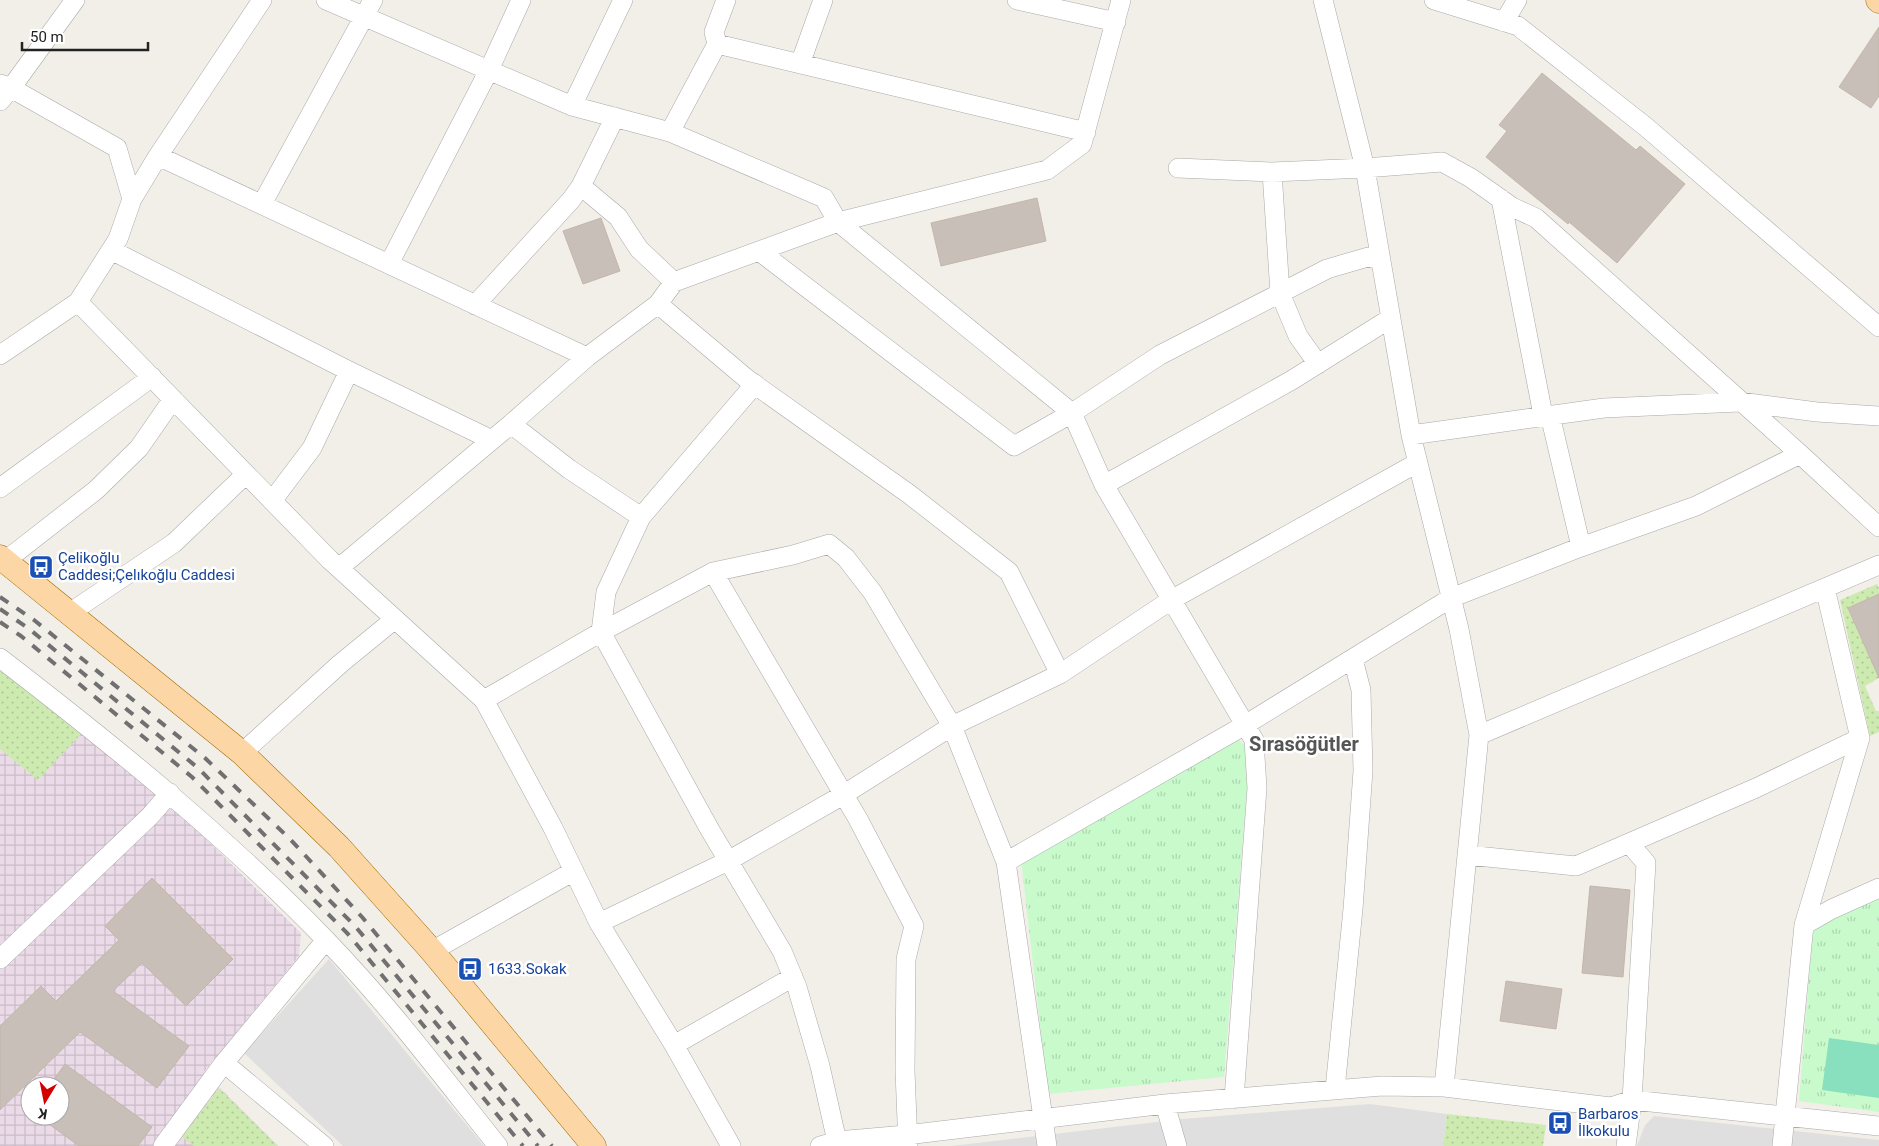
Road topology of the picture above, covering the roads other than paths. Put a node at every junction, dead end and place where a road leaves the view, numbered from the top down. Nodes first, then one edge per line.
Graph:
1 (75, 0) edge
2 (262, 0) edge
3 (326, 0) edge
4 (520, 0) edge
5 (623, 0) edge
6 (726, 0) edge
7 (823, 0) edge
8 (1017, 0) edge
9 (1122, 0) edge
10 (1323, 0) edge
11 (1434, 0) edge
12 (1517, 0) edge
13 (369, 8) edge
14 (1116, 22) junction
15 (1504, 22) junction
16 (717, 44) junction
17 (800, 64) junction
18 (489, 70) junction
19 (4, 91) edge
20 (572, 106) junction
21 (615, 117) junction
22 (670, 132) junction
23 (1086, 132) junction
24 (158, 156) junction
25 (1178, 168) dead end
26 (1365, 168) junction
27 (1272, 172) junction
28 (581, 186) junction
29 (132, 199) junction
30 (1500, 199) junction
31 (262, 204) junction
32 (838, 222) junction
33 (111, 250) junction
34 (759, 251) junction
35 (1381, 260) junction
36 (389, 264) junction
37 (674, 282) junction
38 (1280, 293) junction
39 (78, 302) junction
40 (475, 304) junction
41 (658, 304) junction
42 (1391, 318) junction
43 (1879, 327) edge
44 (0, 355) edge
45 (586, 357) junction
46 (1318, 364) junction
47 (349, 371) junction
48 (152, 378) junction
49 (755, 384) junction
50 (173, 400) junction
51 (1740, 402) junction
52 (1072, 413) junction
53 (1547, 415) junction
54 (1879, 416) edge
55 (511, 424) junction
56 (1411, 435) junction
57 (492, 440) junction
58 (1800, 454) junction
59 (1417, 462) junction
60 (246, 474) junction
61 (1104, 485) junction
62 (0, 488) edge
63 (272, 501) junction
64 (641, 517) junction
65 (1879, 527) edge
66 (1581, 547) junction
67 (2, 559) edge
68 (1879, 565) edge
69 (339, 568) junction
70 (713, 572) junction
71 (1825, 588) junction
72 (1451, 598) junction
73 (1171, 600) junction
74 (68, 614) junction
75 (394, 619) junction
76 (601, 632) junction
77 (0, 658) edge
78 (1352, 659) junction
79 (1060, 674) junction
80 (484, 700) junction
81 (1245, 725) junction
82 (952, 726) junction
83 (1479, 736) junction
84 (1860, 738) junction
85 (242, 753) junction
86 (170, 793) junction
87 (843, 794) junction
88 (1629, 843) junction
89 (1467, 855) junction
90 (728, 861) junction
91 (1006, 862) junction
92 (574, 871) junction
93 (1879, 888) edge
94 (599, 923) junction
95 (1804, 925) junction
96 (326, 940) junction
97 (432, 952) junction
98 (0, 959) edge
99 (793, 977) junction
100 (674, 1045) junction
101 (224, 1064) junction
102 (1444, 1087) junction
103 (1335, 1089) junction
104 (1234, 1099) junction
105 (1632, 1100) junction
106 (1165, 1104) junction
107 (1786, 1115) junction
108 (1042, 1119) junction
109 (1879, 1126) edge
110 (907, 1141) edge
111 (832, 1144) edge
112 (163, 1146) edge
113 (324, 1146) edge
114 (498, 1146) edge
115 (594, 1146) edge
116 (731, 1146) edge
117 (879, 1146) edge
118 (1047, 1146) edge
119 (1177, 1146) edge
120 (1626, 1146) edge
121 (1782, 1146) edge

1 - 19 street
2 - 24 street
3 - 13 street
4 - 18 street
5 - 20 street
6 - 16 street
7 - 17 street
8 - 14 street
9 - 14 street
10 - 26 street
11 - 15 street
12 - 15 street
13 - 18 street
13 - 31 street
14 - 23 street
15 - 43 street
16 - 17 street
16 - 22 street
17 - 23 street
18 - 20 street
18 - 36 street
19 - 29 street
20 - 21 street
21 - 22 street
21 - 28 street
22 - 32 street
23 - 32 street
24 - 29 street
24 - 31 street
25 - 27 street
26 - 27 street
26 - 30 street
26 - 35 street
27 - 38 street
28 - 37 street
28 - 40 street
29 - 33 street
30 - 51 street
30 - 53 street
31 - 36 street
32 - 34 street
32 - 52 street
33 - 39 street
33 - 47 street
34 - 37 street
34 - 52 street
35 - 38 street
35 - 42 street
36 - 40 street
37 - 41 street
38 - 46 street
38 - 52 street
39 - 44 street
39 - 48 street
40 - 45 street
41 - 45 street
41 - 49 street
42 - 46 street
42 - 56 street
45 - 55 street
46 - 61 street
47 - 57 street
47 - 63 street
48 - 50 street
48 - 62 street
49 - 64 street
49 - 79 street
50 - 60 street
50 - 67 street
51 - 53 street
51 - 54 street
51 - 58 street
52 - 61 street
53 - 56 street
53 - 66 street
55 - 57 street
55 - 64 street
56 - 59 street
57 - 69 street
58 - 65 street
58 - 66 street
59 - 72 street
59 - 73 street
60 - 63 street
60 - 74 street
61 - 73 street
63 - 69 street
64 - 76 street
66 - 72 street
67 - 74 main road
68 - 71 street
69 - 75 street
70 - 76 street
70 - 82 street
70 - 87 street
71 - 83 street
71 - 84 street
72 - 78 street
72 - 83 street
73 - 79 street
73 - 81 street
74 - 85 main road
75 - 80 street
75 - 85 street
76 - 80 street
76 - 90 street
77 - 86 street
78 - 81 street
78 - 103 street
79 - 82 street
80 - 92 street
81 - 91 street
81 - 104 street
82 - 87 street
82 - 91 street
83 - 89 street
84 - 88 street
84 - 95 street
85 - 97 main road
86 - 96 street
86 - 98 street
87 - 90 street
87 - 110 street
88 - 89 street
88 - 105 street
89 - 102 street
90 - 94 street
90 - 99 street
91 - 108 street
92 - 94 street
92 - 97 street
93 - 95 street
94 - 100 street
95 - 107 street
96 - 101 street
96 - 114 street
97 - 115 main road
99 - 100 street
99 - 111 street
100 - 116 street
101 - 112 street
101 - 113 street
102 - 103 street
102 - 105 street
103 - 104 street
104 - 106 street
105 - 107 street
105 - 120 street
106 - 108 street
106 - 119 street
107 - 109 street
107 - 121 street
108 - 110 street
108 - 118 street
110 - 111 street
110 - 117 street

